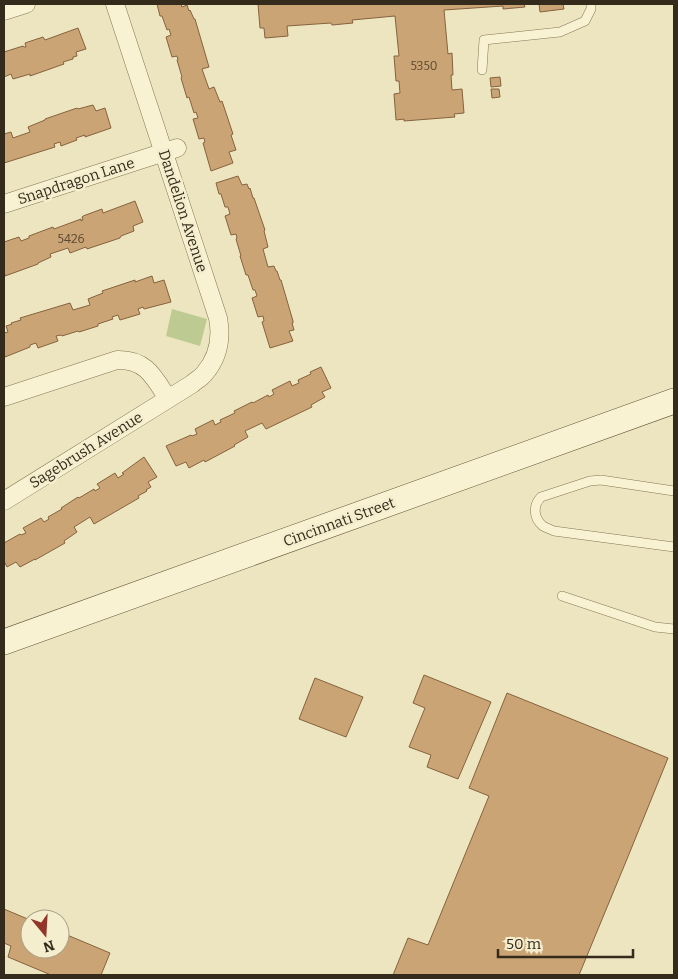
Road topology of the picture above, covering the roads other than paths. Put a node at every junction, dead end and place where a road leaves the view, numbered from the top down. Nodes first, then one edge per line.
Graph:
1 (26, 4) edge
2 (115, 4) edge
3 (591, 4) edge
4 (4, 11) edge
5 (482, 70) dead end
6 (170, 150) junction
7 (4, 204) edge
8 (4, 397) edge
9 (168, 399) junction
10 (674, 401) edge
11 (674, 490) edge
12 (4, 501) edge
13 (674, 547) edge
14 (562, 596) dead end
15 (674, 629) edge
16 (4, 642) edge

1 - 4 street
2 - 6 street, Dandelion Avenue
3 - 5 lane
6 - 7 street, Snapdragon Lane
6 - 9 street, Dandelion Avenue
8 - 9 street
9 - 12 street, Sagebrush Avenue
10 - 16 street, Cincinnati Street
11 - 13 lane
14 - 15 lane

